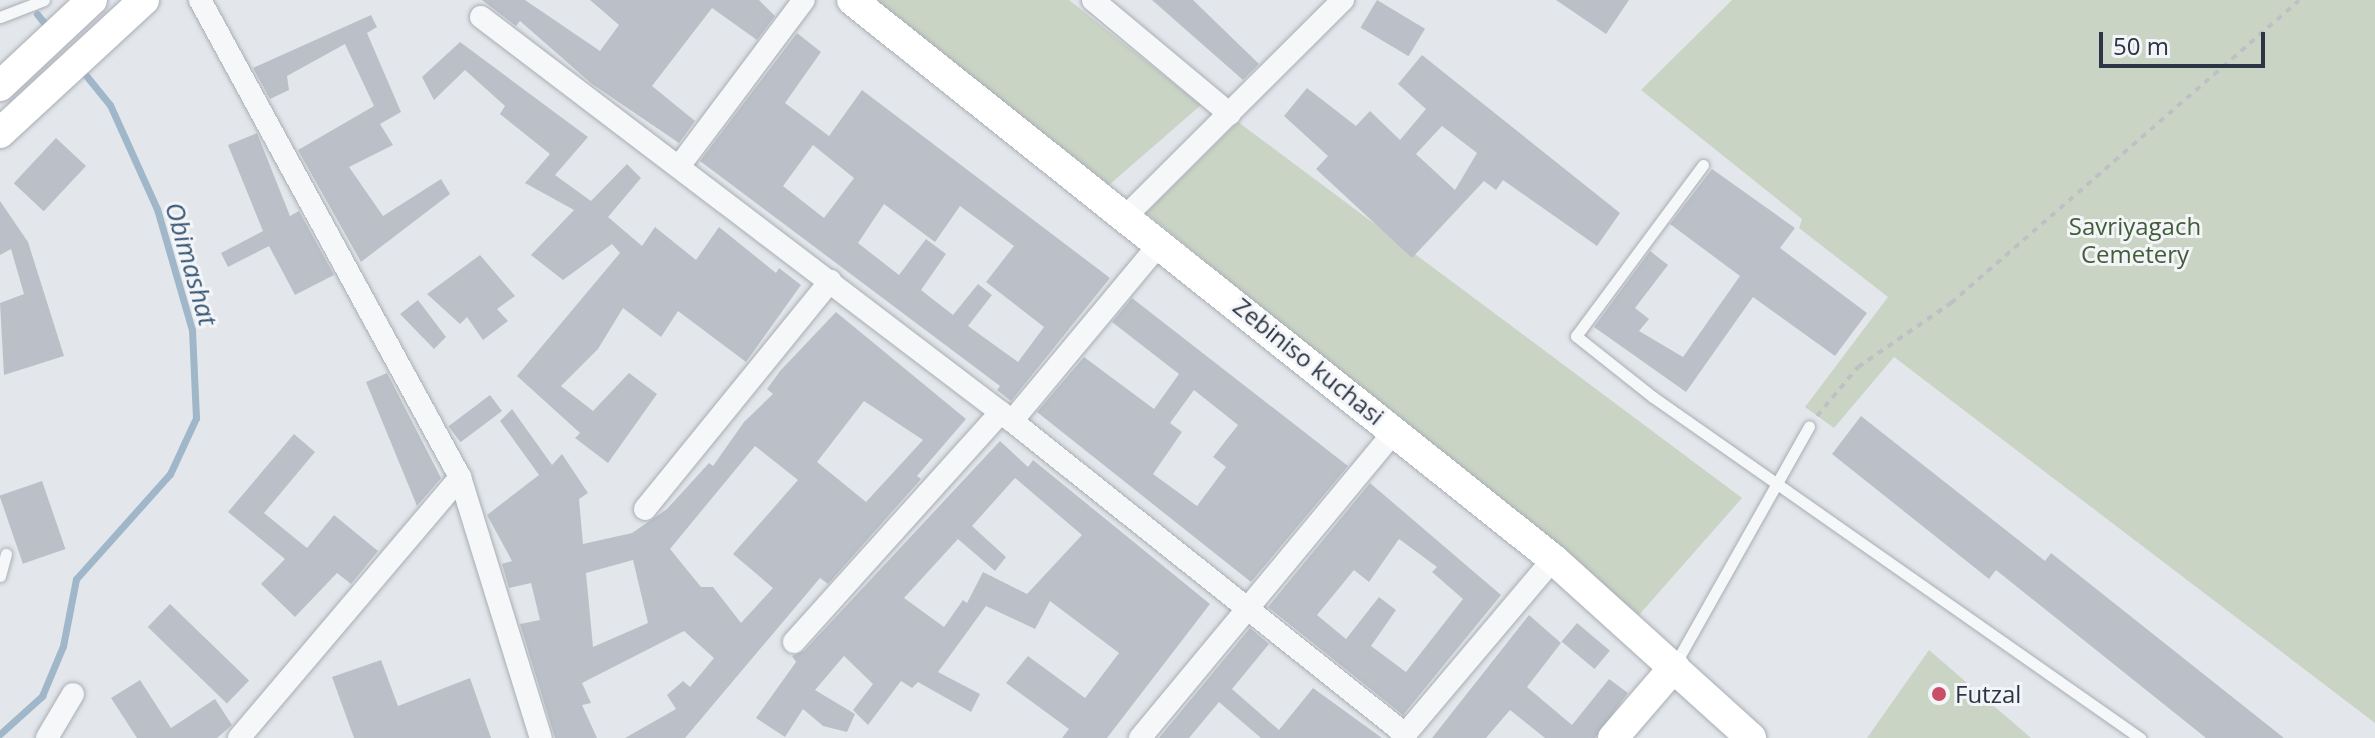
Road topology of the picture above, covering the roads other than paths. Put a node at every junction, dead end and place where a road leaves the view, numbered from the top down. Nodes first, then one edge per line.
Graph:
1 (44, 0) edge
2 (92, 0) edge
3 (144, 0) edge
4 (200, 0) edge
5 (804, 0) edge
6 (852, 0) edge
7 (1093, 0) edge
8 (1343, 0) edge
9 (0, 17) edge
10 (481, 17) dead end
11 (0, 86) edge
12 (1230, 114) junction
13 (0, 133) edge
14 (680, 165) junction
15 (1703, 165) dead end
16 (1127, 215) junction
17 (1161, 242) junction
18 (830, 281) junction
19 (1006, 417) junction
20 (1809, 426) road end
21 (1396, 430) junction
22 (460, 477) junction
23 (1775, 483) junction
24 (645, 509) dead end
25 (6, 554) dead end
26 (1553, 559) junction
27 (0, 576) edge
28 (1245, 607) junction
29 (794, 642) dead end
30 (1674, 667) junction
31 (73, 694) dead end
32 (1404, 736) edge
33 (47, 738) edge
34 (239, 738) edge
35 (541, 738) edge
36 (1140, 738) edge
37 (1613, 738) edge
38 (1751, 738) edge
39 (2140, 738) edge

1 - 9 lane
2 - 11 street
3 - 13 street
4 - 22 street
5 - 14 street
6 - 16 street, Zebiniso kuchasi
7 - 12 street
8 - 12 street
10 - 14 street
12 - 16 street
14 - 18 street
15 - 23 lane
16 - 17 street, Zebiniso kuchasi
17 - 19 street
17 - 21 street, Zebiniso kuchasi
18 - 19 street
18 - 24 street
19 - 28 street
19 - 29 street
20 - 23 lane
21 - 26 street, Zebiniso kuchasi
21 - 28 street
22 - 34 street
22 - 35 street
23 - 30 lane
23 - 39 lane
25 - 27 lane
26 - 30 street, Zebiniso kuchasi
26 - 32 street
28 - 32 street
28 - 36 street
30 - 37 street
30 - 38 street, Zebiniso kuchasi
31 - 33 street

